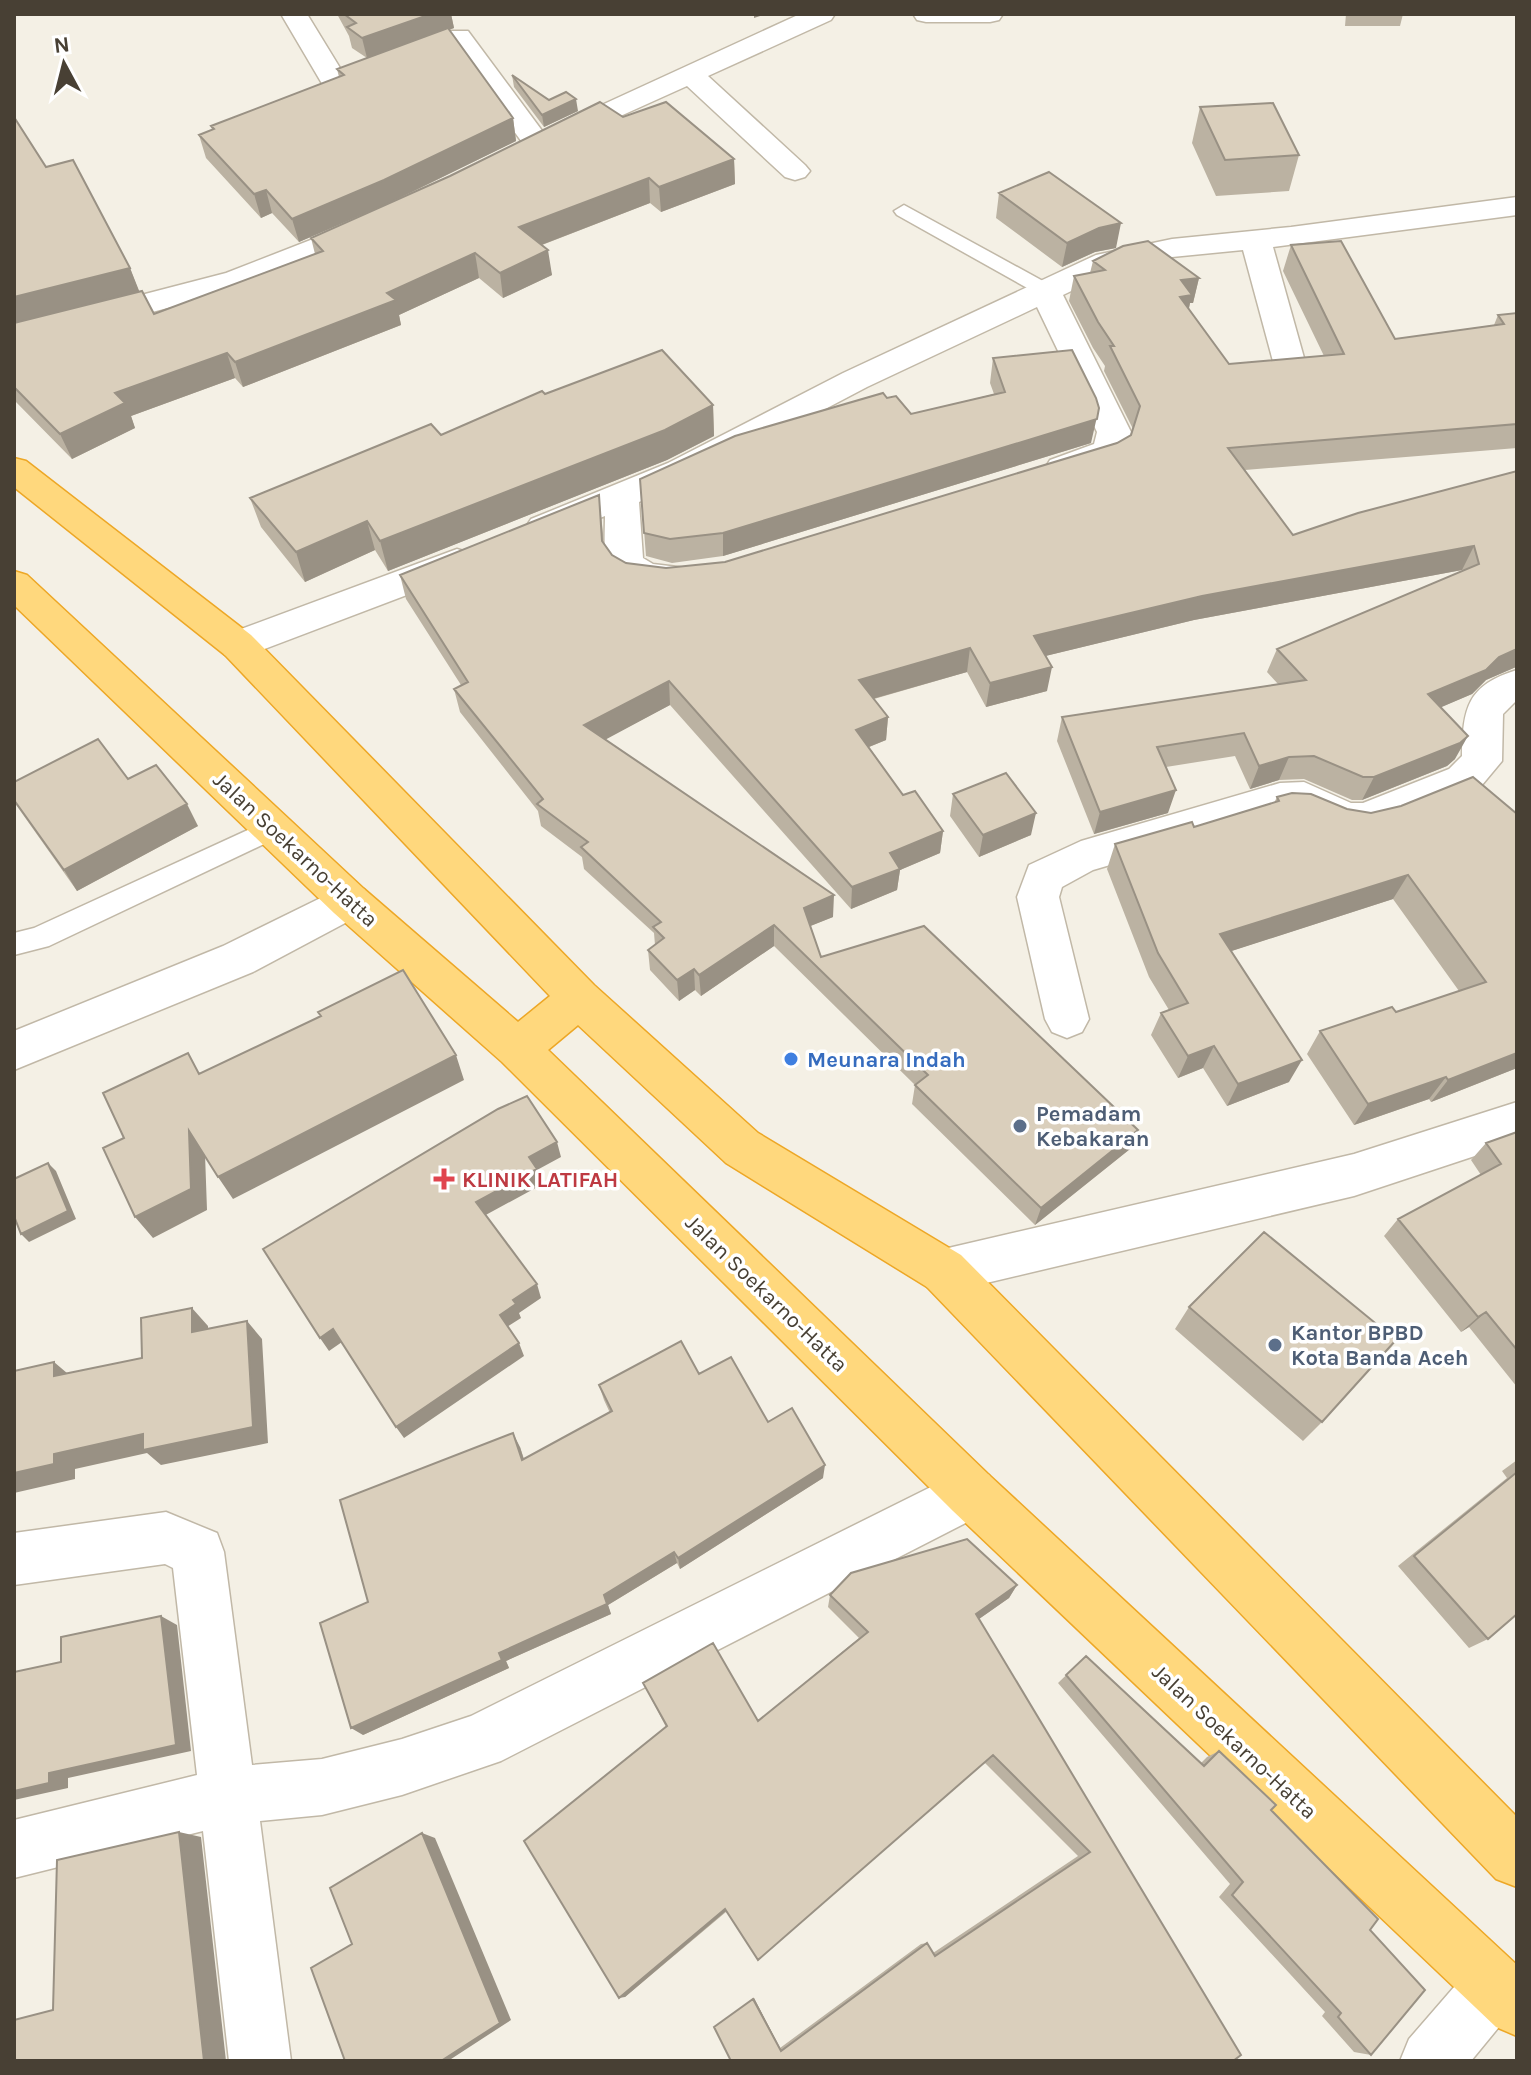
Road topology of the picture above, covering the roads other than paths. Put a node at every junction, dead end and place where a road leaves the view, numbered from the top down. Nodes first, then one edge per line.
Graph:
1 (294, 14) edge
2 (440, 14) edge
3 (822, 14) edge
4 (926, 14) edge
5 (990, 14) edge
6 (458, 37) junction
7 (689, 73) junction
8 (334, 81) junction
9 (307, 92) edge
10 (537, 143) junction
11 (509, 156) edge
12 (795, 171) dead end
13 (1517, 206) edge
14 (904, 211) dead end
15 (385, 218) edge
16 (1256, 240) junction
17 (1045, 290) junction
18 (14, 338) edge
19 (1290, 365) edge
20 (14, 469) edge
21 (1039, 475) edge
22 (621, 497) junction
23 (710, 573) edge
24 (14, 584) edge
25 (238, 645) junction
26 (1517, 684) edge
27 (1463, 780) junction
28 (1495, 807) edge
29 (274, 828) junction
30 (349, 901) junction
31 (14, 944) edge
32 (579, 998) junction
33 (1067, 1019) dead end
34 (518, 1049) junction
35 (14, 1051) edge
36 (1517, 1122) edge
37 (944, 1271) junction
38 (971, 1493) junction
39 (14, 1559) edge
40 (229, 1796) junction
41 (14, 1849) edge
42 (1517, 1858) edge
43 (1506, 1995) edge
44 (260, 2061) edge
45 (1431, 2061) edge

1 - 8 street
2 - 6 street
3 - 7 street
4 - 5 street
6 - 8 street
6 - 10 street
7 - 10 street
7 - 12 street
8 - 9 street
10 - 11 street
13 - 16 street
14 - 17 lane
15 - 18 street
16 - 17 street
16 - 19 street
17 - 21 street
17 - 22 street
20 - 25 highway
22 - 23 street
22 - 25 street
24 - 29 highway, Jalan Soekarno-Hatta
25 - 32 highway
26 - 27 street
27 - 28 street
27 - 33 street
29 - 30 highway, Jalan Soekarno-Hatta
29 - 31 lane
30 - 34 highway, Jalan Soekarno-Hatta
30 - 35 street
32 - 34 highway
32 - 37 highway
34 - 38 highway, Jalan Soekarno-Hatta
36 - 37 street
37 - 42 highway
38 - 40 street
38 - 43 highway, Jalan Soekarno-Hatta
39 - 40 street
40 - 41 street
40 - 44 street
43 - 45 street

